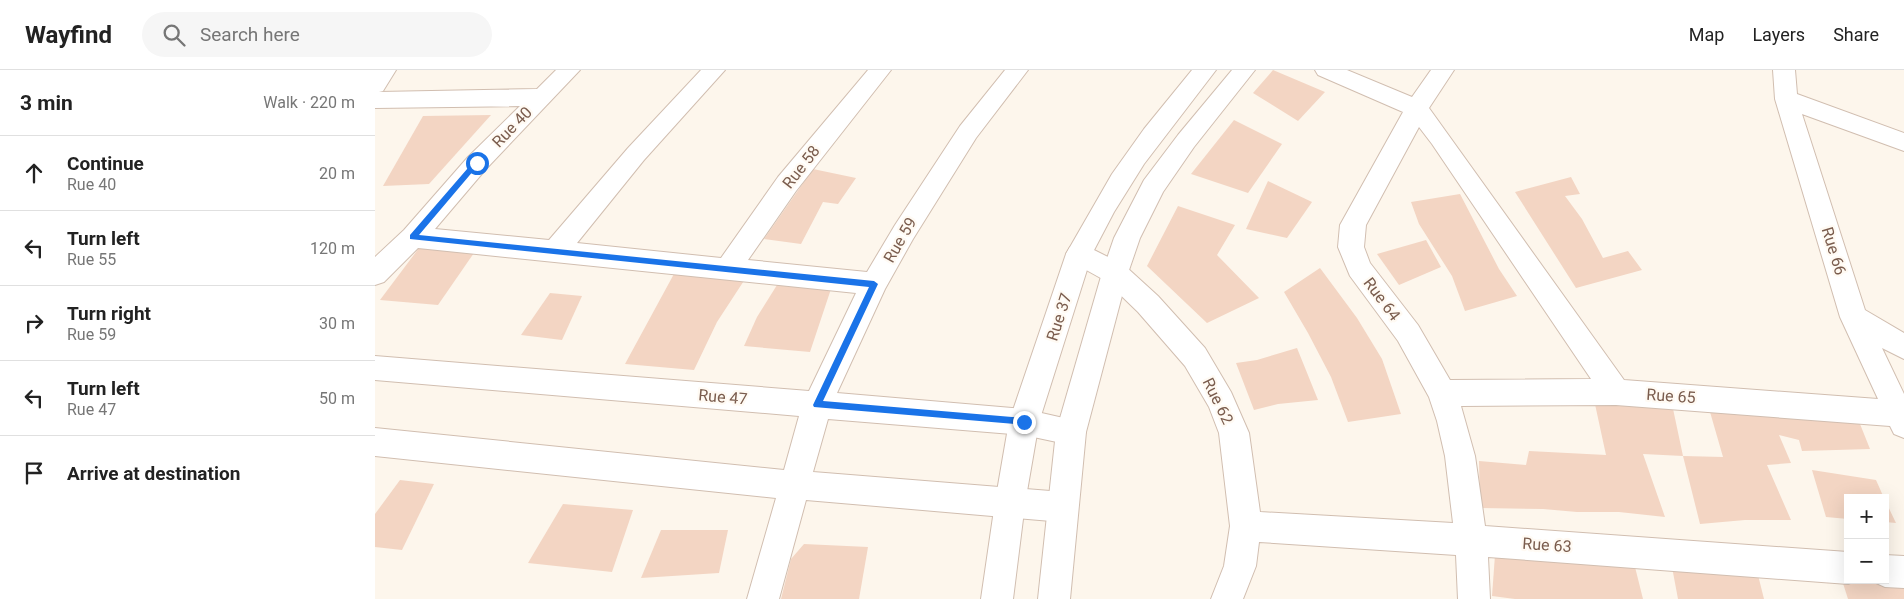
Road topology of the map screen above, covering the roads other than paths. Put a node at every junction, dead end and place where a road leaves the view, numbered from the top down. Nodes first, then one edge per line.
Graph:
1 (385, 70) edge
2 (569, 70) edge
3 (714, 70) edge
4 (880, 70) edge
5 (1017, 70) edge
6 (1205, 70) edge
7 (1244, 70) edge
8 (1326, 70) edge
9 (1443, 70) edge
10 (1784, 70) edge
11 (375, 85) edge
12 (540, 98) junction
13 (1786, 99) junction
14 (375, 100) edge
15 (1417, 108) junction
16 (1904, 142) edge
17 (413, 237) junction
18 (556, 250) junction
19 (1079, 254) junction
20 (728, 268) junction
21 (1115, 273) junction
22 (375, 274) edge
23 (874, 284) junction
24 (1855, 317) junction
25 (1904, 347) edge
26 (375, 368) edge
27 (1617, 392) junction
28 (1442, 393) junction
29 (817, 405) junction
30 (1901, 420) edge
31 (1024, 422) junction
32 (1071, 432) junction
33 (375, 442) edge
34 (794, 485) junction
35 (1010, 503) junction
36 (1063, 507) junction
37 (1246, 526) junction
38 (1471, 540) junction
39 (1844, 568) edge
40 (1889, 571) edge
41 (1904, 572) edge
42 (763, 599) edge
43 (997, 599) edge
44 (1054, 599) edge
45 (1227, 599) edge
46 (1474, 599) edge

1 - 11 street
2 - 12 street, Rue 40
3 - 18 street
4 - 20 street, Rue 58
5 - 23 street, Rue 59
6 - 19 street, Rue 37
7 - 21 street
8 - 15 street
9 - 15 street, Rue 64
10 - 13 street, Rue 66
12 - 14 street
12 - 17 street, Rue 40
13 - 16 street
13 - 24 street, Rue 66
15 - 27 street
15 - 28 street, Rue 64
17 - 18 street
17 - 22 street, Rue 40
18 - 20 street
19 - 21 street, Rue 62
19 - 31 street, Rue 37
20 - 23 street
21 - 32 street
21 - 37 street, Rue 62
23 - 29 street, Rue 59
24 - 25 street
24 - 30 street, Rue 66
26 - 29 street, Rue 47
27 - 28 street, Rue 65
27 - 30 street, Rue 65
28 - 38 street, Rue 64
29 - 31 street, Rue 47
29 - 34 street, Rue 59
31 - 32 street, Rue 47
31 - 35 street, Rue 37
32 - 36 street
33 - 34 street
34 - 35 street
34 - 42 street, Rue 59
35 - 36 street
35 - 43 street, Rue 37
36 - 44 street
37 - 38 street, Rue 63
37 - 45 street, Rue 62
38 - 39 street, Rue 63
38 - 46 street, Rue 64
40 - 41 street

